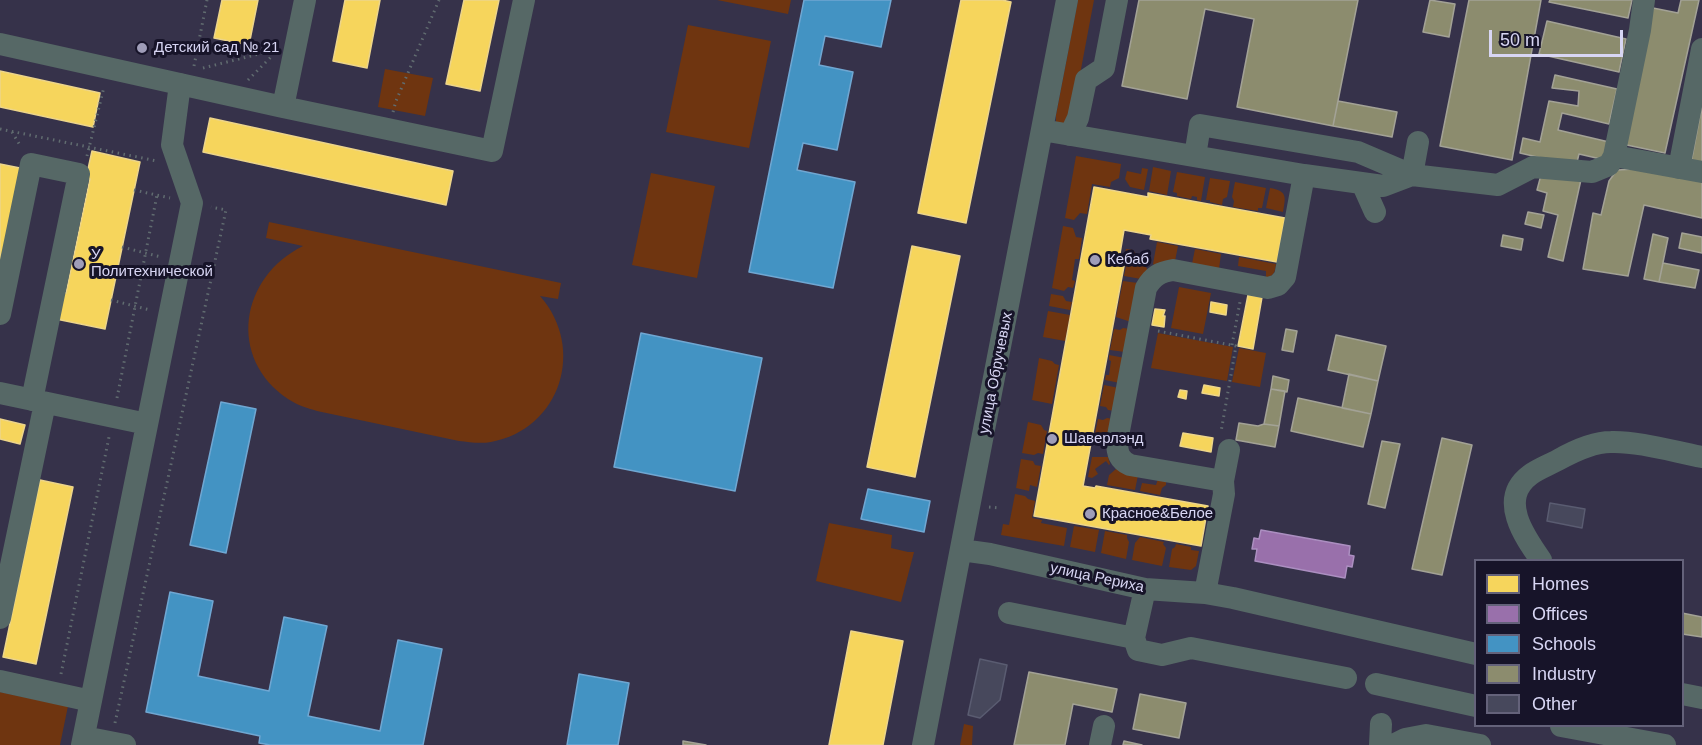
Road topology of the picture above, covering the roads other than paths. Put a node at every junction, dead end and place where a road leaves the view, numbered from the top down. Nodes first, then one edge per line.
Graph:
1 (305, 0) edge
2 (524, 0) edge
3 (1067, 0) edge
4 (1117, 0) edge
5 (1644, 0) edge
6 (0, 44) edge
7 (1702, 50) edge
8 (180, 84) junction
9 (283, 107) junction
10 (1042, 130) junction
11 (1070, 135) junction
12 (1418, 142) dead end
13 (1195, 156) junction
14 (1614, 156) junction
15 (1679, 168) junction
16 (1702, 172) edge
17 (1304, 175) junction
18 (1412, 175) junction
19 (1362, 183) junction
20 (1375, 212) dead end
21 (0, 314) edge
22 (0, 393) edge
23 (39, 401) junction
24 (147, 424) junction
25 (1229, 450) road end
26 (1702, 457) edge
27 (1223, 481) junction
28 (961, 550) junction
29 (1540, 559) edge
30 (1145, 589) junction
31 (1205, 593) junction
32 (1009, 614) dead end
33 (0, 618) edge
34 (1134, 638) junction
35 (1474, 654) edge
36 (1346, 678) dead end
37 (0, 681) edge
38 (1376, 684) dead end
39 (1684, 694) edge
40 (1702, 698) edge
41 (91, 701) junction
42 (1474, 706) edge
43 (1566, 727) edge
44 (83, 741) edge
45 (118, 743) edge
46 (923, 745) edge
47 (1393, 745) edge
48 (1480, 745) edge
49 (1665, 745) edge

1 - 9 street
2 - 9 street
3 - 10 street, улица Обручевых
4 - 11 street
5 - 14 street
6 - 8 street
7 - 15 street
8 - 9 street
8 - 24 street
10 - 11 street
10 - 28 street, улица Обручевых
11 - 13 street
12 - 18 street
13 - 17 street
13 - 18 street
14 - 15 street
14 - 18 street
15 - 16 street
17 - 19 street
17 - 27 street
18 - 19 street
19 - 20 street
21 - 23 street
22 - 23 street
23 - 24 street
23 - 33 street
24 - 41 street
25 - 27 street
26 - 29 street
27 - 31 street
28 - 30 street, улица Рериха
28 - 46 street, улица Обручевых
30 - 31 street, улица Рериха
30 - 34 street
31 - 35 street, улица Рериха
32 - 34 street
34 - 36 street
37 - 41 street
38 - 42 street
39 - 40 street
41 - 44 street
43 - 49 street
44 - 45 street
47 - 48 street

